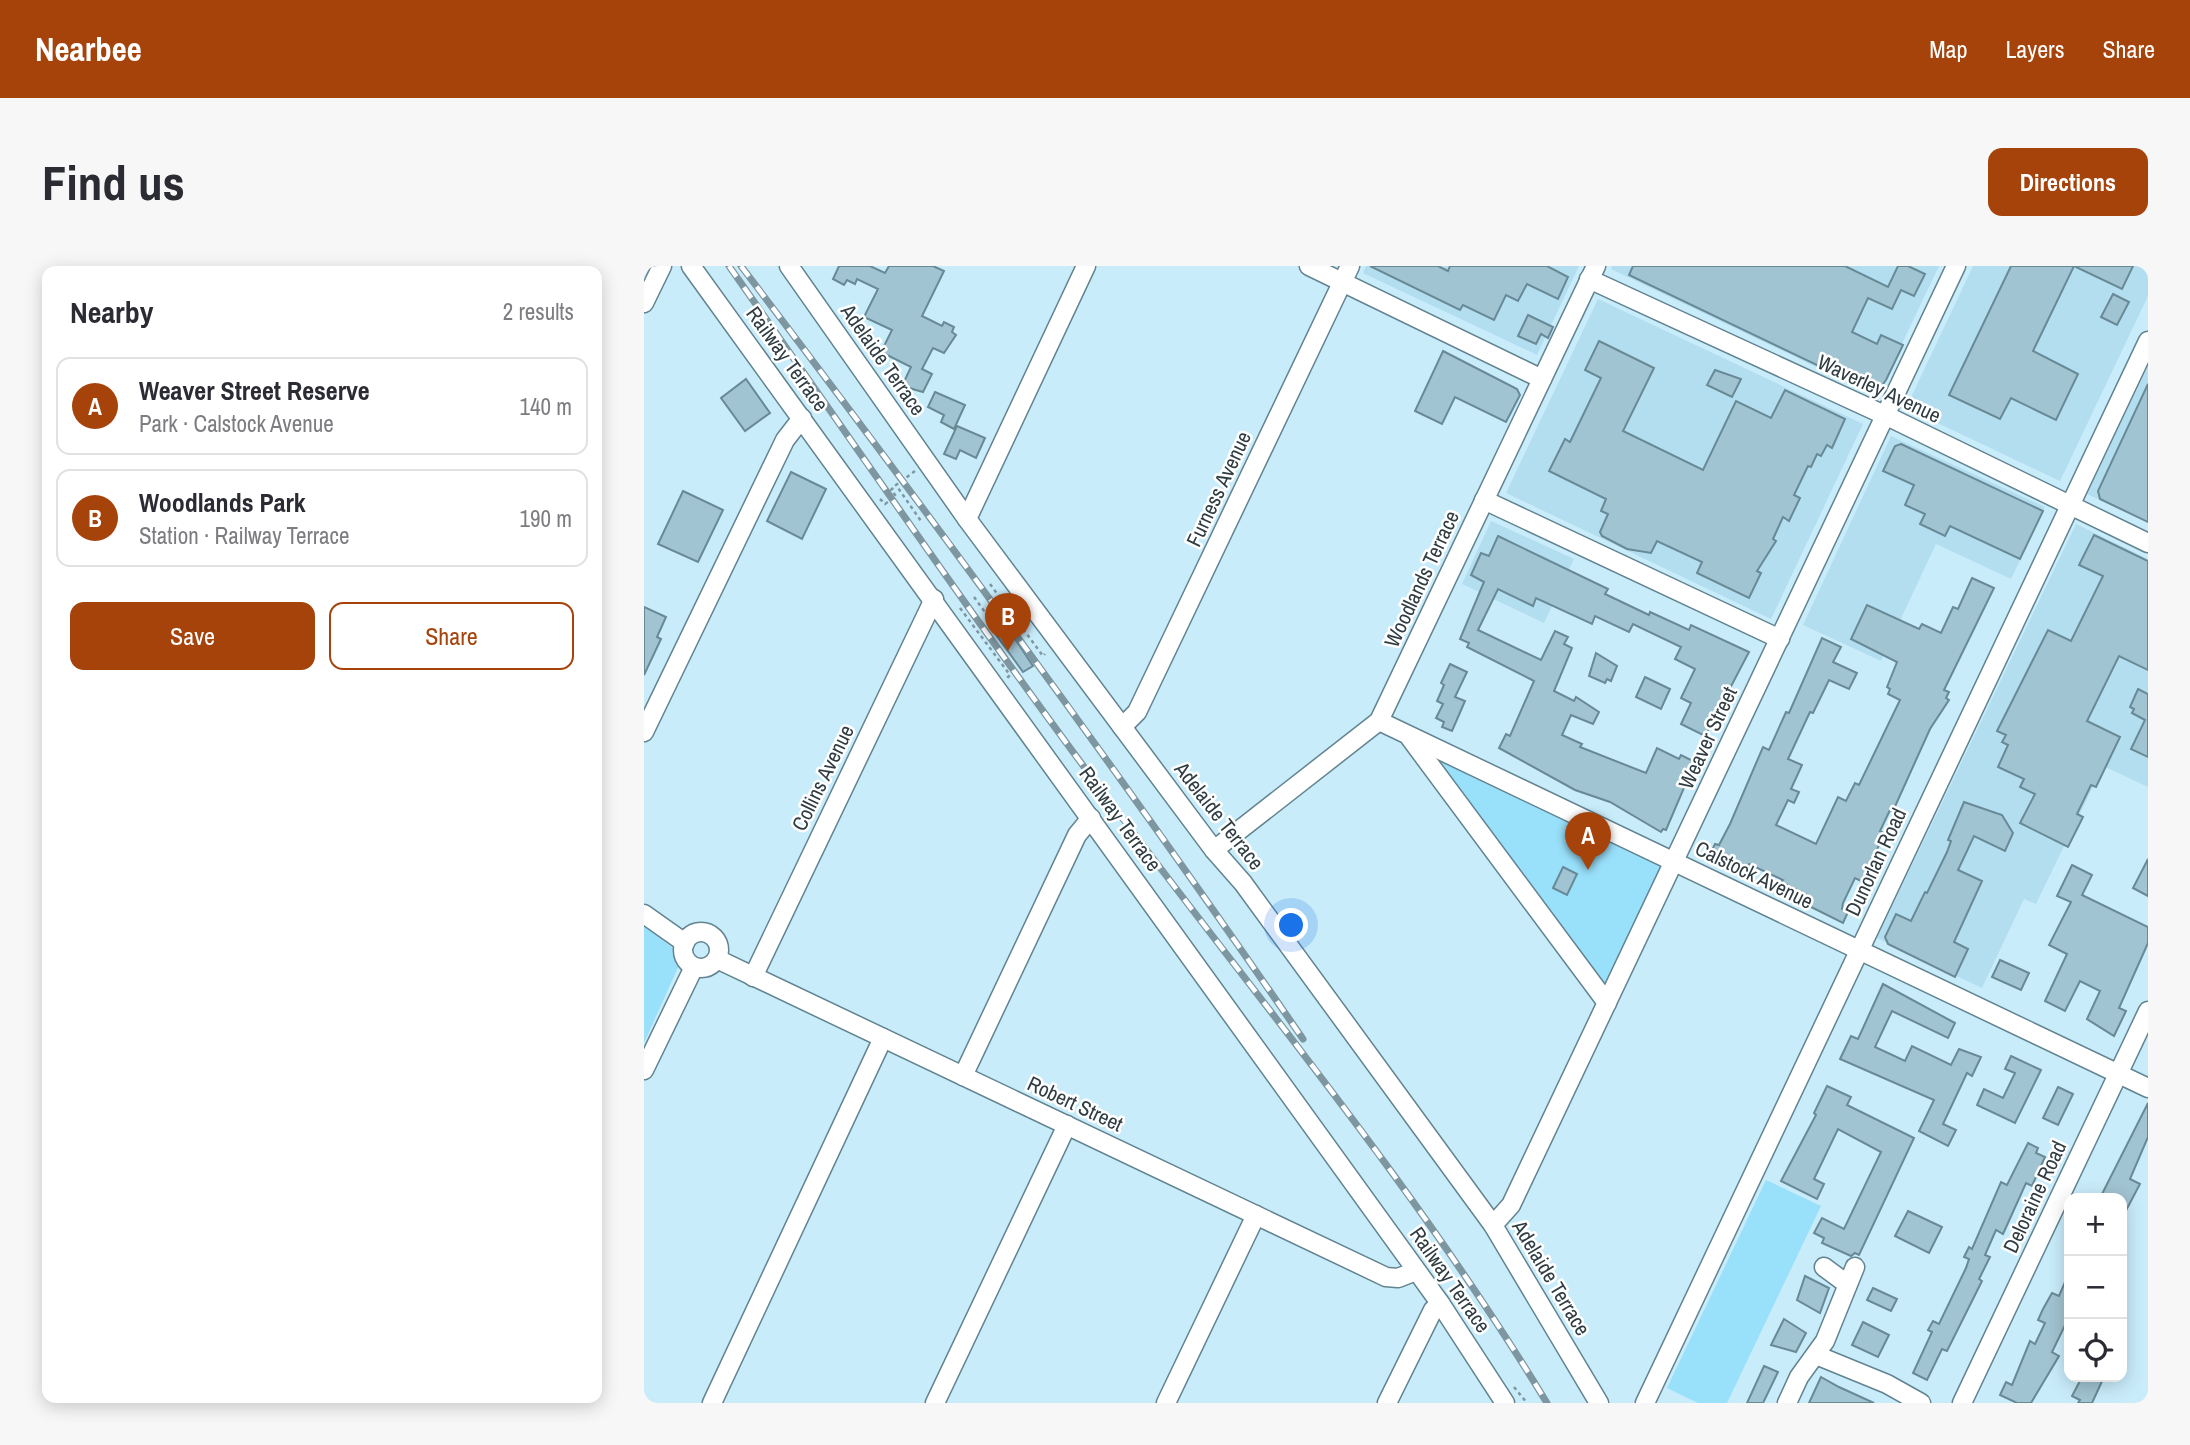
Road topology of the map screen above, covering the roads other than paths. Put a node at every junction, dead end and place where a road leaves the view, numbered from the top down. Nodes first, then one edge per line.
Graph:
1 (662, 266) edge
2 (691, 266) edge
3 (789, 266) edge
4 (1086, 266) edge
5 (1308, 266) edge
6 (1956, 266) edge
7 (1593, 272) edge
8 (1346, 274) edge
9 (644, 303) edge
10 (2148, 341) edge
11 (1542, 379) junction
12 (1885, 416) junction
13 (802, 418) junction
14 (1484, 500) junction
15 (2070, 505) junction
16 (967, 519) junction
17 (2148, 543) edge
18 (934, 599) junction
19 (1780, 639) junction
20 (1379, 721) junction
21 (1122, 727) junction
22 (644, 732) edge
23 (1408, 735) junction
24 (1091, 818) junction
25 (1214, 850) junction
26 (1674, 862) junction
27 (644, 914) edge
28 (685, 943) junction
29 (1859, 951) junction
30 (717, 959) junction
31 (694, 967) junction
32 (753, 977) junction
33 (1607, 1003) junction
34 (2148, 1012) edge
35 (883, 1038) junction
36 (644, 1070) edge
37 (2119, 1074) junction
38 (962, 1076) junction
39 (2148, 1088) edge
40 (1067, 1125) junction
41 (1256, 1215) junction
42 (1493, 1224) junction
43 (1824, 1267) dead end
44 (1855, 1267) dead end
45 (1416, 1271) junction
46 (1846, 1284) junction
47 (1440, 1303) junction
48 (1815, 1355) junction
49 (712, 1403) edge
50 (935, 1403) edge
51 (1166, 1403) edge
52 (1387, 1403) edge
53 (1505, 1403) edge
54 (1599, 1403) edge
55 (1644, 1403) edge
56 (1787, 1403) edge
57 (1921, 1403) edge
58 (1962, 1403) edge

1 - 9 street
2 - 13 street, Railway Terrace
3 - 16 street, Adelaide Terrace
4 - 16 street
5 - 8 street
6 - 12 street, Weaver Street
7 - 11 street, Woodlands Terrace
7 - 12 street, Waverley Avenue
8 - 11 street
8 - 21 street, Furness Avenue
10 - 15 street, Dunorlan Road
11 - 14 street, Woodlands Terrace
12 - 15 street, Waverley Avenue
12 - 19 street, Weaver Street
13 - 18 street, Railway Terrace
13 - 22 street
14 - 19 street
14 - 20 street, Woodlands Terrace
15 - 17 street, Waverley Avenue
15 - 29 street, Dunorlan Road
16 - 21 street, Adelaide Terrace
18 - 24 street, Railway Terrace
18 - 32 street, Collins Avenue
19 - 26 street, Weaver Street
20 - 23 street, Calstock Avenue
20 - 25 street, Woodlands Terrace
21 - 25 street, Adelaide Terrace
23 - 26 street, Calstock Avenue
23 - 33 street
24 - 38 street
24 - 45 street, Railway Terrace
25 - 42 street, Adelaide Terrace
26 - 29 street, Calstock Avenue
26 - 33 street, Weaver Street
27 - 28 street
28 - 30 street
28 - 31 street
29 - 37 street, Calstock Avenue
29 - 55 street, Dunorlan Road
30 - 31 street
30 - 32 street, Robert Street
31 - 36 street
32 - 35 street, Robert Street
33 - 42 street, Weaver Street
34 - 37 street, Deloraine Road
35 - 38 street, Robert Street
35 - 49 street
37 - 39 street, Calstock Avenue
37 - 58 street, Deloraine Road
38 - 40 street, Robert Street
40 - 41 street, Robert Street
40 - 50 street
41 - 45 street, Robert Street
41 - 51 street
42 - 54 street, Adelaide Terrace
43 - 46 street
44 - 46 street
45 - 47 street, Railway Terrace
46 - 48 street
47 - 52 street
47 - 53 street, Railway Terrace
48 - 56 street
48 - 57 street

